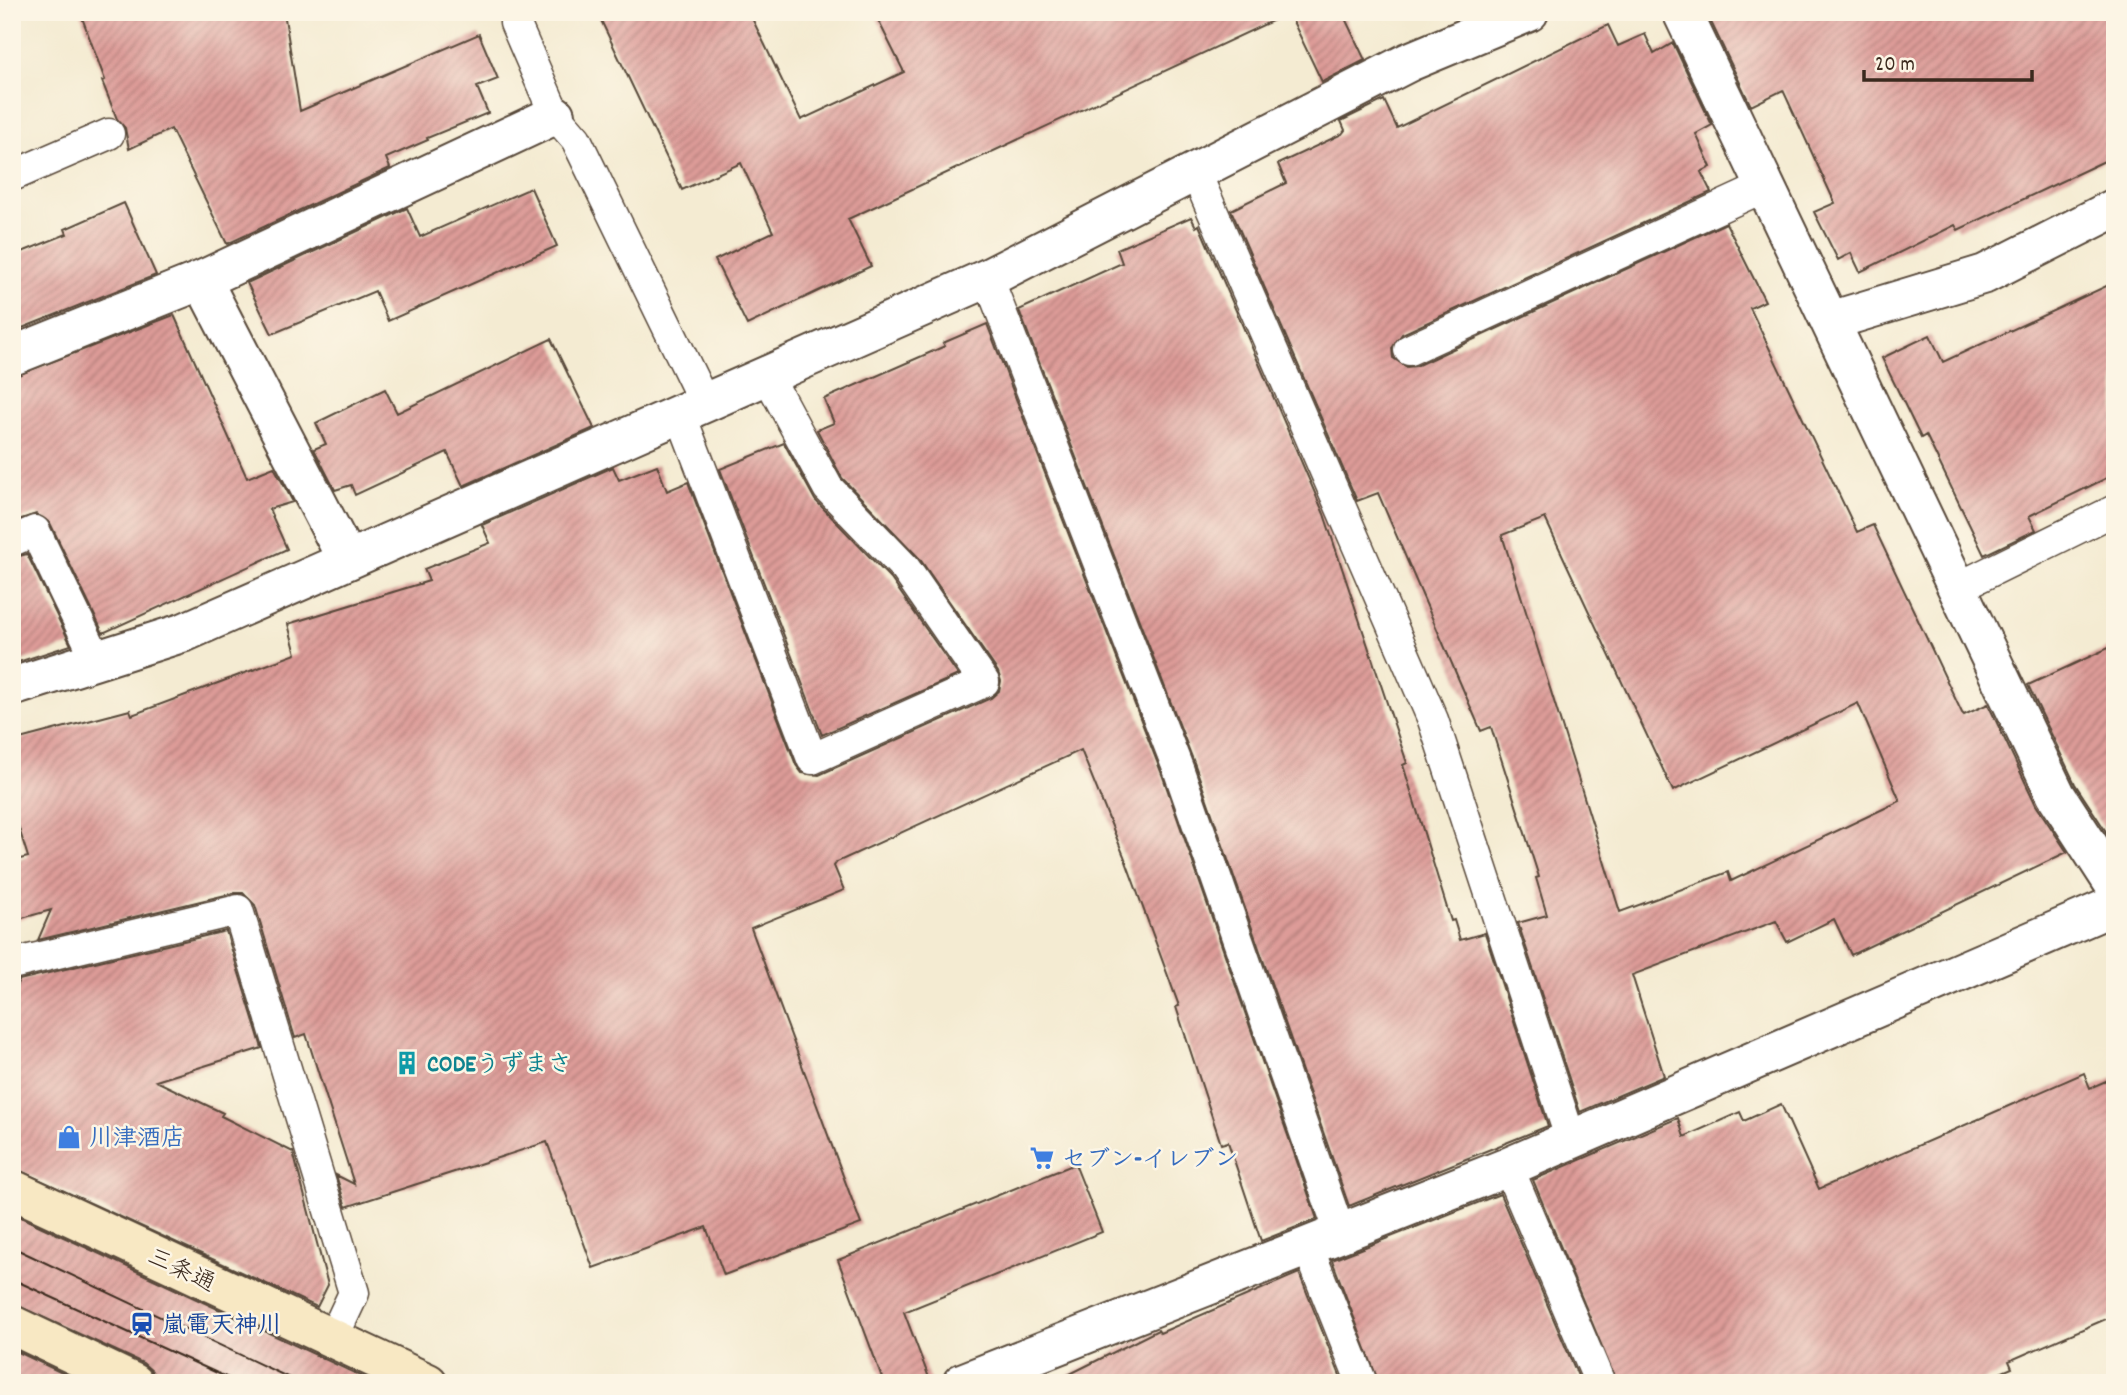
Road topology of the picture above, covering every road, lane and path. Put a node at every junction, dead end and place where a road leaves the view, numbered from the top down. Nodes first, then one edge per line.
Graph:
1 (1530, 12) edge
2 (1682, 12) edge
3 (515, 23) dead end
4 (555, 115) junction
5 (109, 134) dead end
6 (1195, 171) junction
7 (12, 176) edge
8 (1766, 186) junction
9 (2115, 208) edge
10 (988, 278) junction
11 (202, 280) junction
12 (1830, 321) junction
13 (1409, 350) dead end
14 (12, 356) edge
15 (767, 375) junction
16 (692, 407) junction
17 (2115, 510) edge
18 (12, 541) edge
19 (347, 560) junction
20 (1959, 587) junction
21 (97, 660) junction
22 (12, 687) edge
23 (2115, 886) edge
24 (2115, 905) edge
25 (12, 964) edge
26 (1571, 1140) junction
27 (1508, 1167) junction
28 (12, 1189) edge
29 (1324, 1239) junction
30 (12, 1325) edge
31 (332, 1340) junction
32 (134, 1383) edge
33 (428, 1383) edge
34 (962, 1383) edge
35 (1363, 1383) edge
36 (1600, 1383) edge

1 - 6 street
2 - 8 street
3 - 4 lane
4 - 11 street
4 - 16 lane
5 - 7 lane
6 - 10 street
6 - 26 lane
8 - 12 street
8 - 13 lane
9 - 12 street
10 - 15 street
10 - 29 lane
11 - 14 street
11 - 19 street
12 - 20 street
15 - 16 street
15 - 16 lane
16 - 19 street
17 - 20 lane
18 - 21 lane
19 - 21 street
20 - 23 street
21 - 22 street
24 - 26 street
25 - 31 lane
26 - 27 street
27 - 29 street
27 - 36 lane
28 - 31 main road, 三条通
29 - 34 street
29 - 35 lane
30 - 32 main road
31 - 33 main road, 三条通

